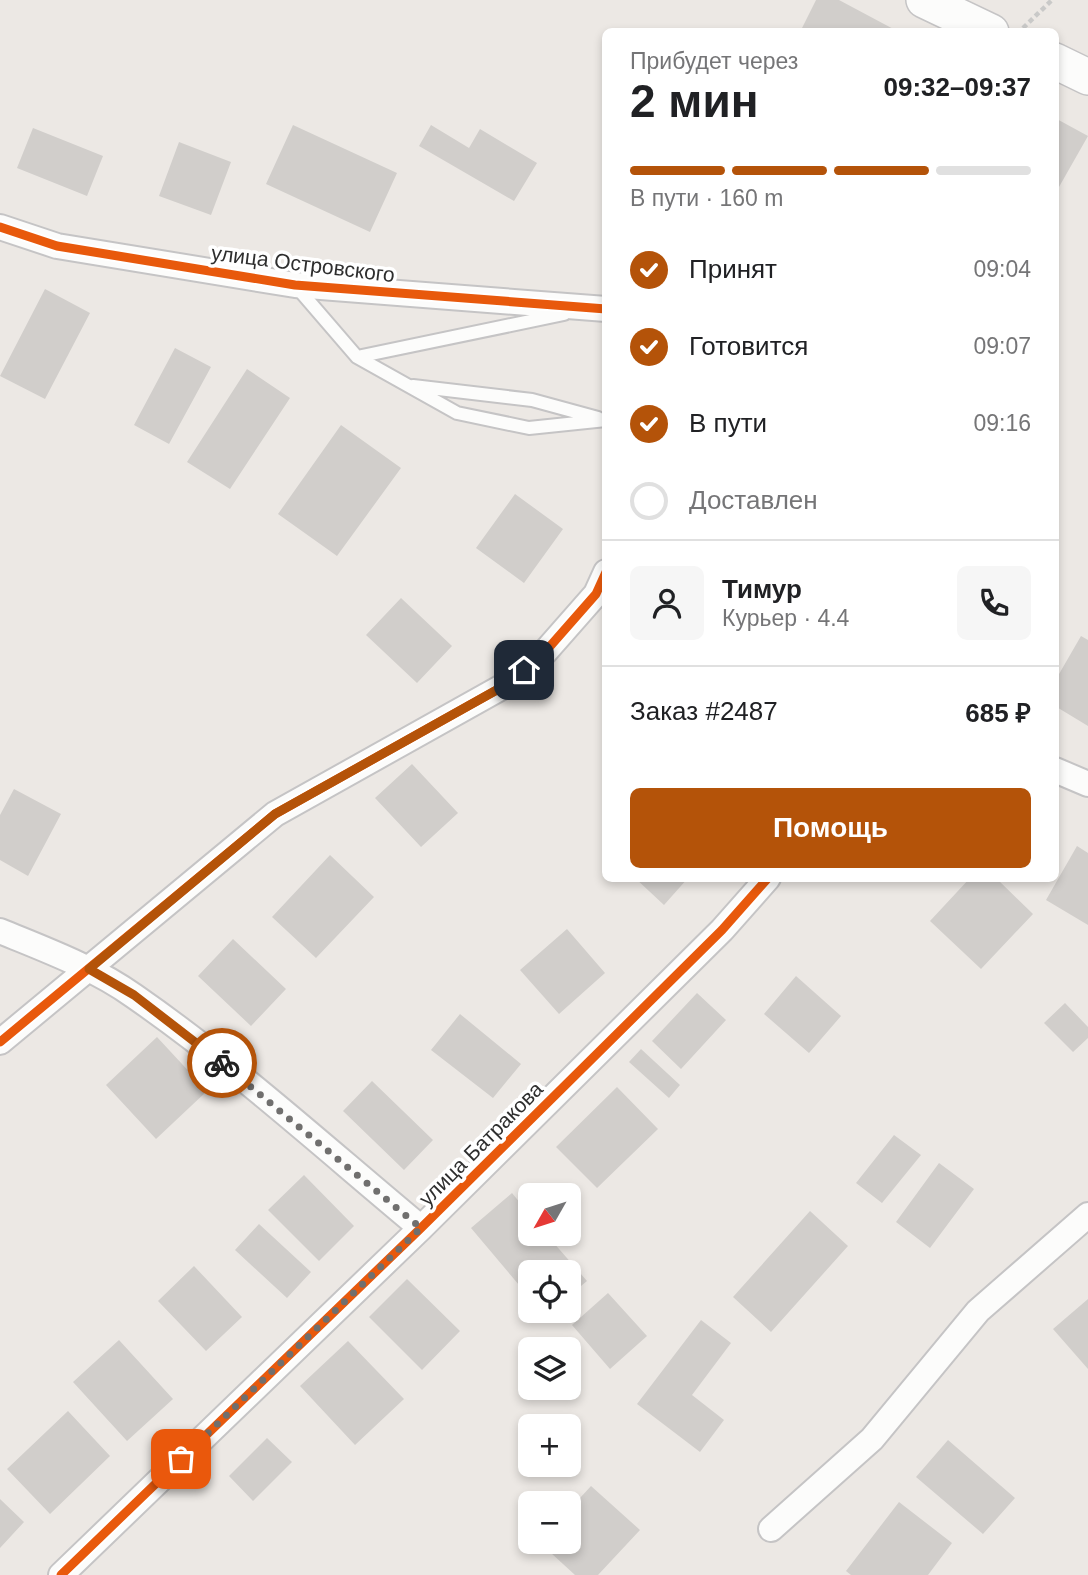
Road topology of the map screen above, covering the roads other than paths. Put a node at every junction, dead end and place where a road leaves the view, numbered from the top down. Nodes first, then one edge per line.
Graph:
1 (924, 0) edge
2 (951, 23) edge
3 (973, 28) edge
4 (1059, 63) edge
5 (1088, 77) edge
6 (0, 227) edge
7 (295, 285) junction
8 (597, 309) edge
9 (357, 357) junction
10 (404, 385) junction
11 (602, 419) edge
12 (602, 420) edge
13 (602, 581) edge
14 (1059, 772) edge
15 (1088, 785) edge
16 (764, 882) edge
17 (0, 930) edge
18 (89, 969) junction
19 (0, 1042) edge
20 (1088, 1215) edge
21 (421, 1228) junction
22 (771, 1529) dead end
23 (61, 1575) edge

1 - 2 main road
2 - 3 main road
4 - 5 main road
6 - 7 street, улица Островского
7 - 8 street, улица Островского
7 - 9 lane
8 - 9 lane
9 - 10 lane
10 - 11 lane
10 - 12 lane
13 - 18 street
14 - 15 street
16 - 21 street, улица Батракова
17 - 18 street
18 - 19 street
18 - 21 street
20 - 22 street
21 - 23 street, улица Батракова

